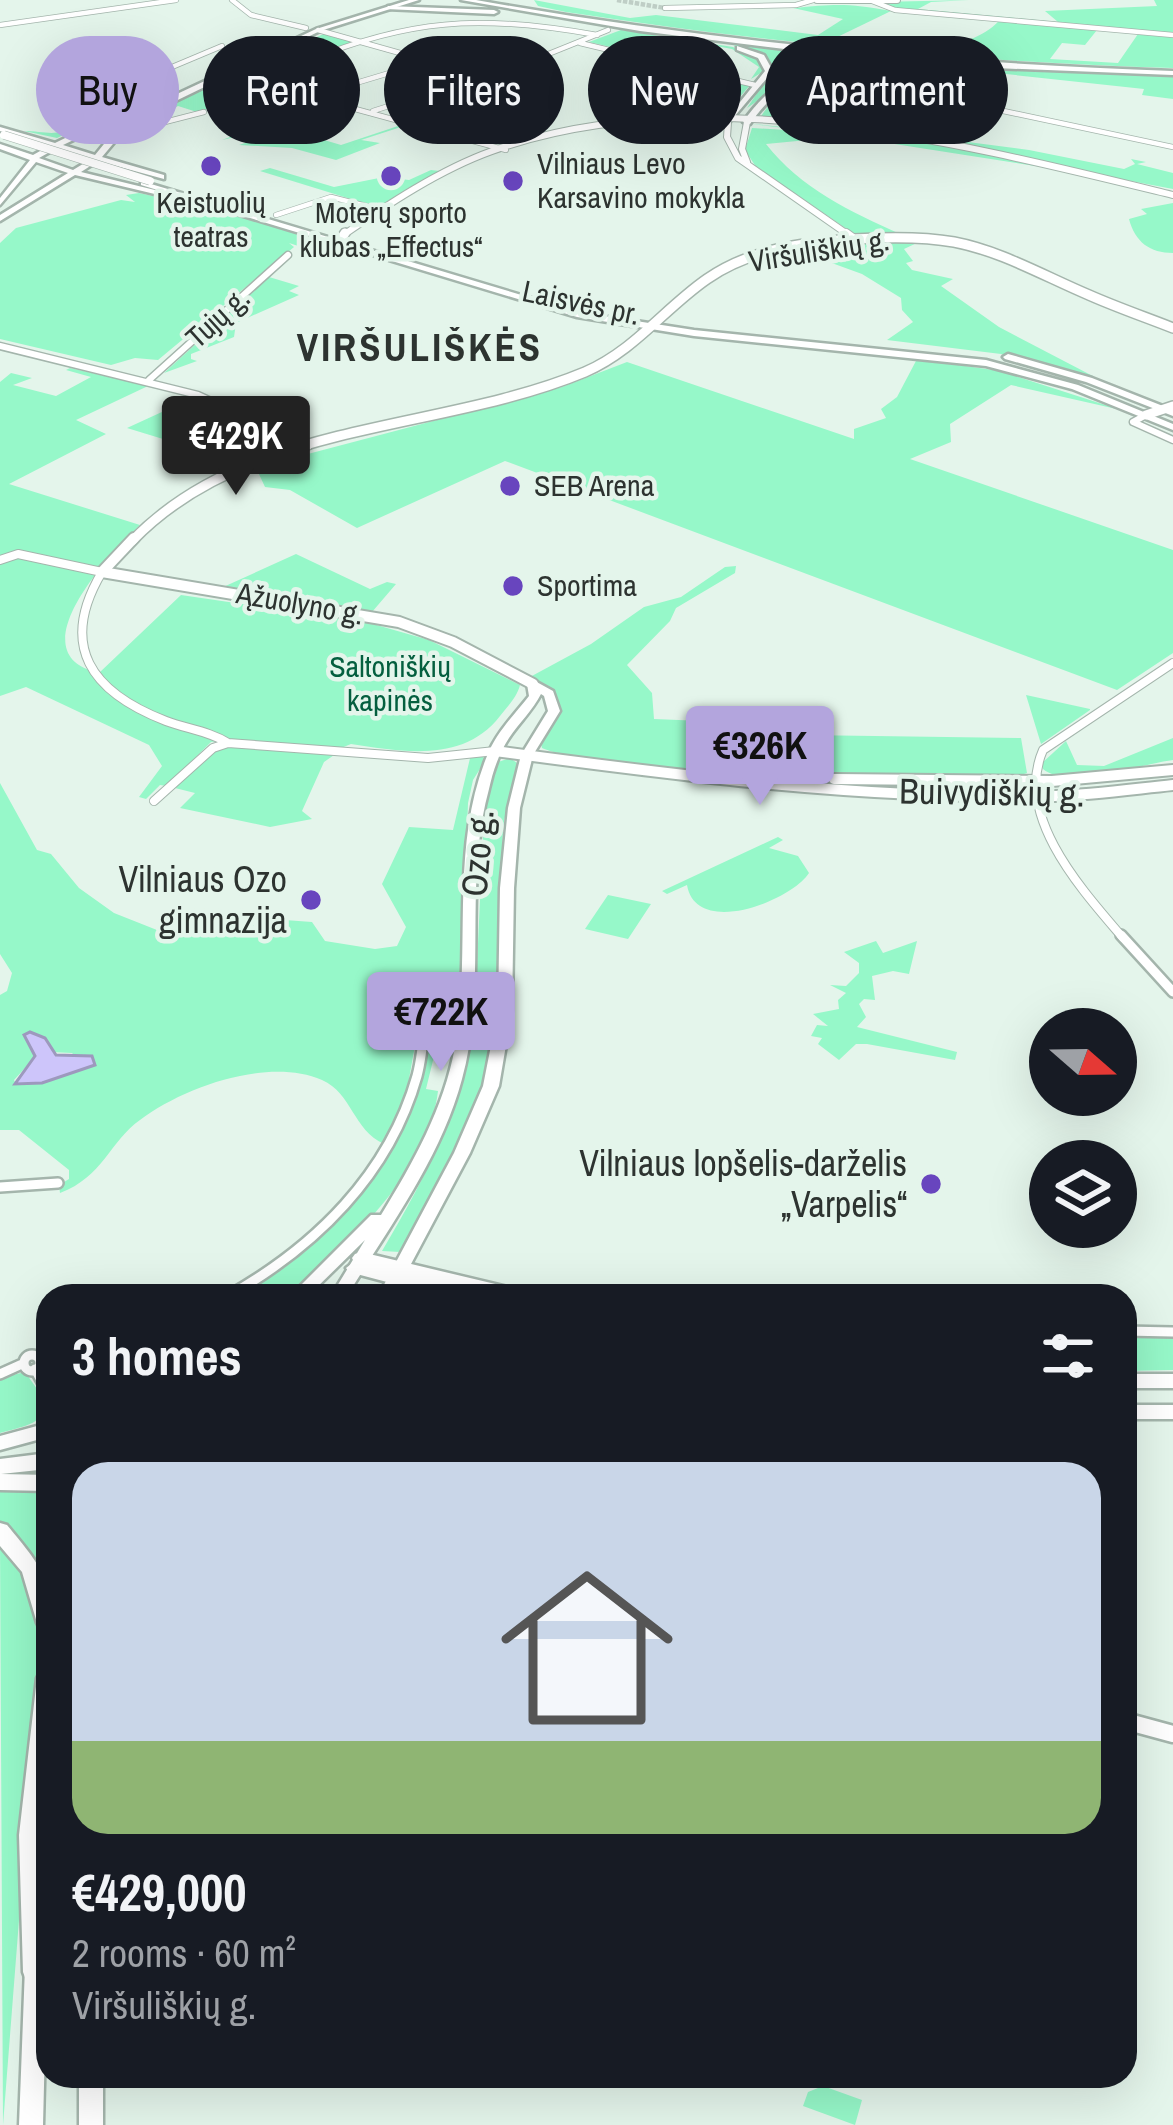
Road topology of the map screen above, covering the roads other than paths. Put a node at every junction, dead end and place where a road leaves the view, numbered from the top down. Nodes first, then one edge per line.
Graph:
1 (176, 0) edge
2 (232, 0) edge
3 (419, 0) edge
4 (482, 0) edge
5 (508, 0) edge
6 (530, 0) edge
7 (815, 0) edge
8 (897, 0) edge
9 (468, 1) edge
10 (872, 1) edge
11 (845, 2) edge
12 (385, 3) edge
13 (665, 8) dead end
14 (549, 14) junction
15 (538, 24) junction
16 (0, 25) edge
17 (527, 27) dead end
18 (306, 28) junction
19 (319, 30) junction
20 (608, 30) dead end
21 (597, 35) junction
22 (1173, 35) edge
23 (686, 36) edge
24 (364, 41) junction
25 (360, 42) edge
26 (580, 43) junction
27 (384, 48) edge
28 (564, 48) edge
29 (741, 51) edge
30 (1008, 65) edge
31 (1173, 72) edge
32 (755, 81) junction
33 (179, 87) edge
34 (179, 95) edge
35 (765, 99) edge
36 (741, 101) edge
37 (384, 107) edge
38 (741, 107) edge
39 (360, 108) edge
40 (756, 108) junction
41 (373, 111) junction
42 (1008, 112) edge
43 (741, 124) edge
44 (746, 124) junction
45 (588, 133) edge
46 (2, 139) edge
47 (107, 144) edge
48 (730, 144) edge
49 (56, 145) junction
50 (1173, 147) edge
51 (502, 149) junction
52 (76, 151) junction
53 (43, 152) junction
54 (33, 159) junction
55 (94, 160) junction
56 (48, 164) junction
57 (750, 168) junction
58 (22, 172) junction
59 (73, 172) junction
60 (93, 178) junction
61 (147, 182) junction
62 (44, 189) junction
63 (1170, 195) edge
64 (0, 203) edge
65 (382, 210) junction
66 (253, 213) junction
67 (271, 214) junction
68 (0, 219) edge
69 (344, 238) junction
70 (856, 241) junction
71 (288, 256) dead end
72 (658, 324) junction
73 (1173, 328) edge
74 (0, 346) edge
75 (908, 348) junction
76 (148, 380) junction
77 (1170, 409) edge
78 (1146, 415) junction
79 (1173, 427) edge
80 (1173, 440) edge
81 (309, 446) junction
82 (0, 560) edge
83 (102, 572) junction
84 (1173, 663) edge
85 (533, 684) junction
86 (554, 711) joint
87 (228, 743) junction
88 (495, 751) junction
89 (527, 754) junction
90 (1173, 770) edge
91 (667, 773) junction
92 (1035, 780) junction
93 (1173, 785) edge
94 (1037, 796) junction
95 (154, 800) dead end
96 (470, 983) junction
97 (1173, 992) edge
98 (58, 1183) dead end
99 (0, 1186) edge
100 (396, 1199) junction
101 (358, 1263) junction
102 (395, 1281) edge
103 (247, 1284) edge
104 (310, 1284) edge
105 (346, 1284) edge
106 (1137, 1331) edge
107 (1173, 1332) edge
108 (36, 1363) edge
109 (0, 1374) edge
110 (1137, 1381) edge
111 (1173, 1382) edge
112 (1137, 1412) edge
113 (1173, 1412) edge
114 (36, 1431) edge
115 (0, 1443) edge
116 (36, 1462) edge
117 (0, 1467) edge
118 (0, 1482) edge
119 (36, 1483) edge
120 (0, 1531) edge
121 (36, 1585) edge
122 (1137, 1724) edge
123 (1173, 1734) edge
124 (36, 1789) edge
125 (36, 1965) edge
126 (35, 1972) junction
127 (91, 2088) edge
128 (31, 2125) edge
129 (91, 2125) edge

1 - 16 street
2 - 18 street
3 - 9 highway
3 - 12 main road
4 - 5 highway
4 - 14 highway
6 - 14 highway
7 - 11 main road
7 - 13 street
8 - 10 main road
9 - 14 highway
10 - 11 main road
10 - 22 street
12 - 14 highway
12 - 18 main road
12 - 19 main road
14 - 23 highway
14 - 31 highway
15 - 17 street
15 - 21 street
15 - 24 street
18 - 19 main road
18 - 33 main road
19 - 24 street
19 - 34 main road
20 - 21 street
21 - 26 street
24 - 25 street
24 - 27 street
26 - 28 street
26 - 32 street
29 - 32 highway
30 - 31 highway
32 - 36 highway
35 - 40 highway
37 - 41 street
38 - 40 highway
39 - 41 street
40 - 44 highway
41 - 51 street
42 - 50 street
43 - 44 main road
44 - 57 street
44 - 63 main road
45 - 51 main road
46 - 49 main road
46 - 54 main road, Laisvės pr.
46 - 58 main road
46 - 61 main road, Laisvės pr., bridge
47 - 55 main road
48 - 57 street
49 - 52 main road
49 - 53 main road
51 - 65 main road
51 - 69 main road
52 - 53 main road
52 - 55 main road
53 - 54 main road
54 - 56 main road, Laisvės pr.
54 - 58 main road
55 - 56 main road
55 - 59 main road
55 - 67 main road
56 - 59 main road, Laisvės pr.
57 - 70 street
58 - 64 main road
59 - 60 main road, Laisvės pr.
59 - 62 main road
60 - 62 main road
60 - 66 main road, Laisvės pr.
61 - 66 main road, Laisvės pr.
61 - 67 main road, Laisvės pr.
62 - 68 main road
65 - 67 street
65 - 69 main road
66 - 69 main road, Laisvės pr.
67 - 69 main road, Laisvės pr.
69 - 72 main road, Laisvės pr.
70 - 72 main road, Viršuliškių g.
70 - 73 main road, Viršuliškių g.
71 - 76 street, Tujų g.
72 - 75 main road, Laisvės pr.
72 - 81 main road, Viršuliškių g.
74 - 76 street
75 - 77 main road, Laisvės pr.
75 - 78 main road, Laisvės pr.
76 - 81 street
77 - 78 main road
78 - 79 main road, Laisvės pr.
78 - 80 street
81 - 83 main road, Viršuliškių g.
82 - 83 street, Ąžuolyno g.
83 - 85 main road, Ąžuolyno g.
83 - 87 street
84 - 92 street
85 - 86 main road, Ąžuolyno g.
85 - 88 main road, Ozo g.
86 - 89 main road, Ozo g.
87 - 88 street
87 - 95 street
88 - 89 main road, Buivydiškių g.
88 - 96 main road, Ozo g.
89 - 91 main road, Buivydiškių g.
89 - 102 main road, Ozo g.
90 - 92 main road, Buivydiškių g.
91 - 92 main road, Buivydiškių g.
91 - 94 main road, Buivydiškių g.
92 - 94 street
93 - 94 main road, Buivydiškių g.
94 - 97 street
96 - 100 main road, Ozo g.
96 - 103 street
98 - 99 street
100 - 101 main road, Ozo g.
100 - 104 main road
101 - 102 highway
101 - 105 main road, Ozo g.
106 - 107 street
108 - 109 street
110 - 111 highway
112 - 113 highway
114 - 115 highway
116 - 117 highway
118 - 119 highway
120 - 121 highway
122 - 123 street
124 - 126 highway
125 - 126 main road
126 - 128 main road
127 - 129 main road

